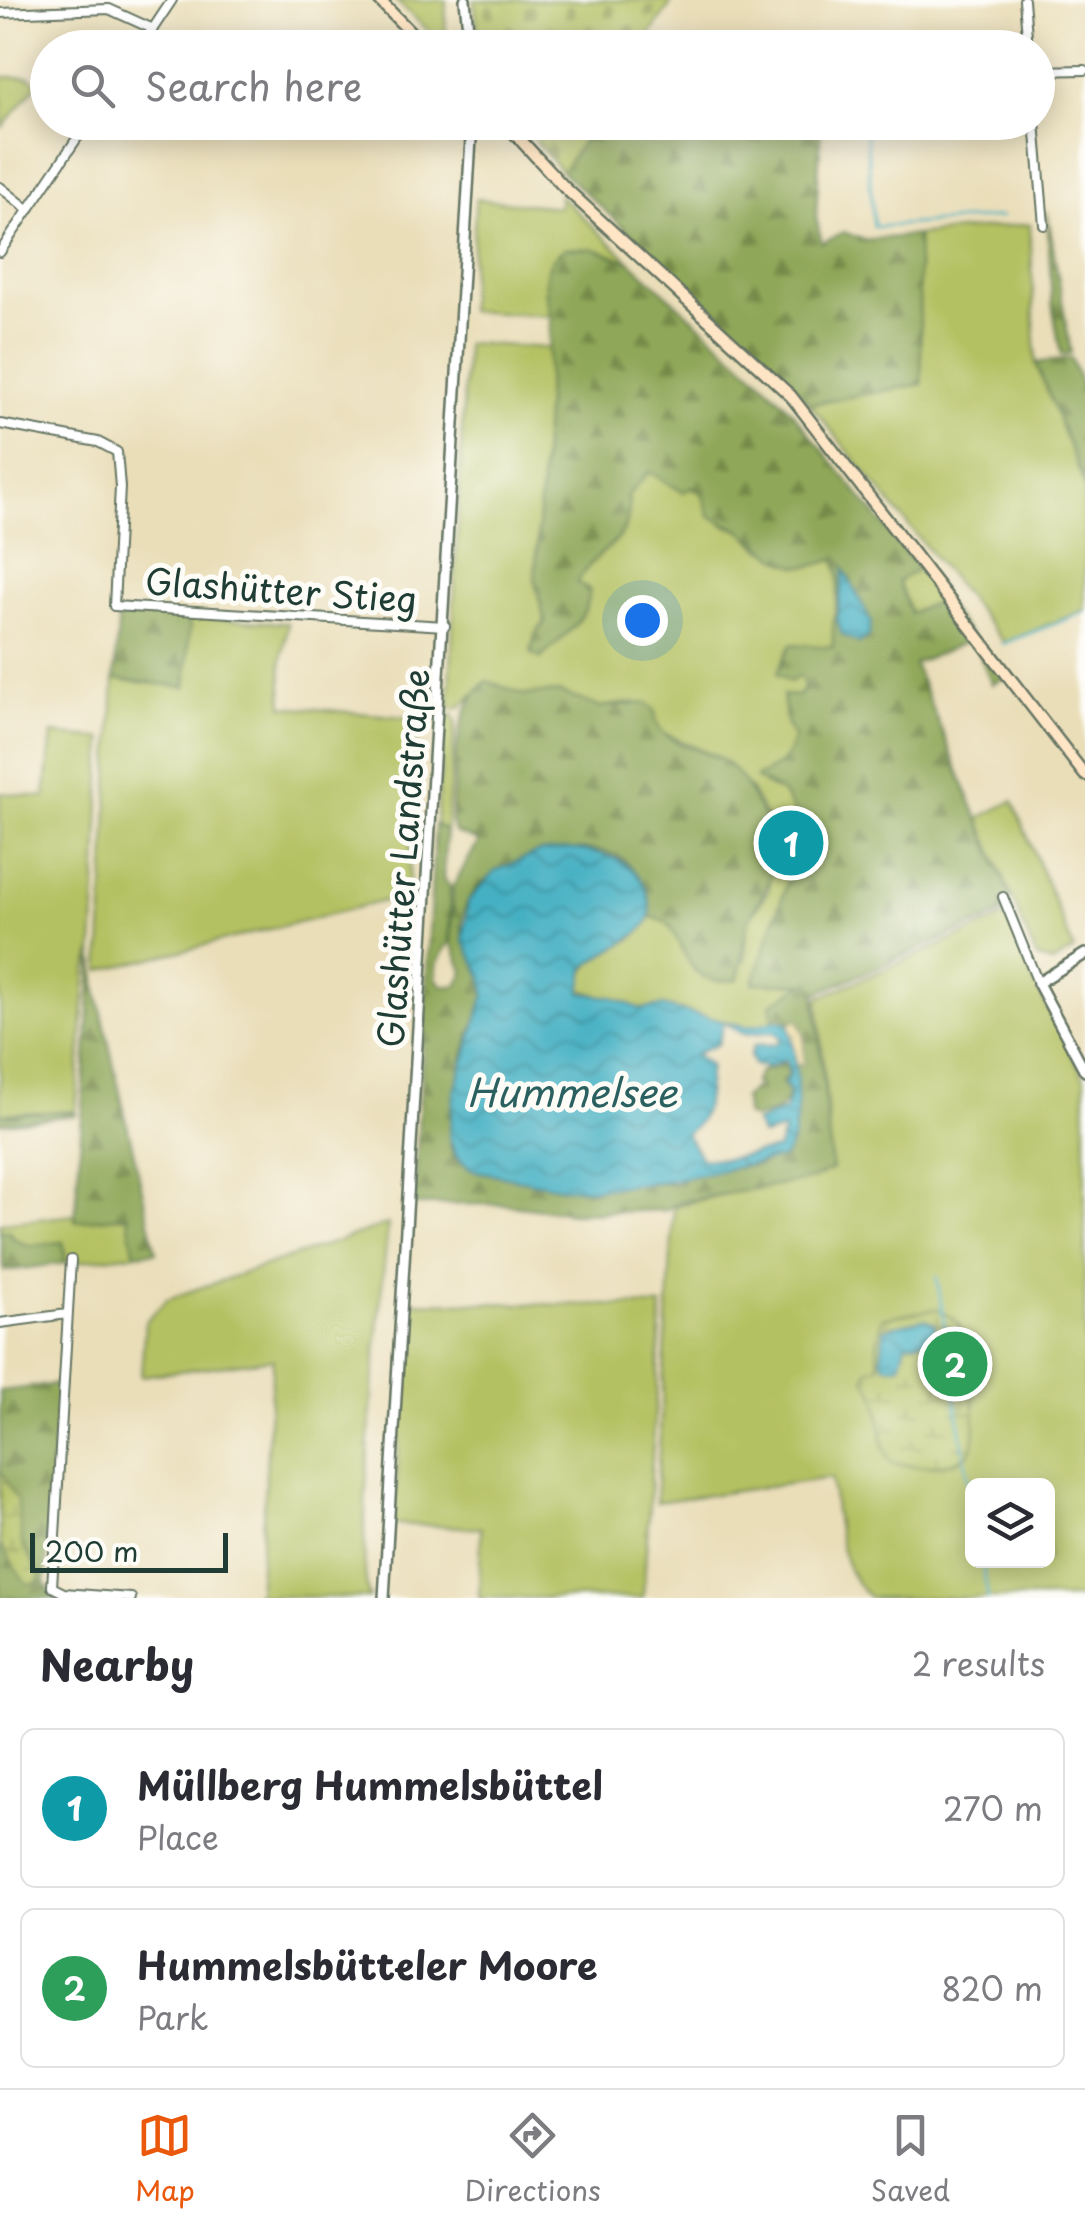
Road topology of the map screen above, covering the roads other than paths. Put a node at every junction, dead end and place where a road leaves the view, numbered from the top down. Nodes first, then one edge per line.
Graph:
1 (172, 0) edge
2 (379, 0) edge
3 (465, 0) edge
4 (1024, 0) edge
5 (0, 13) edge
6 (153, 28) joint
7 (408, 30) edge
8 (468, 30) edge
9 (1026, 30) edge
10 (1085, 70) edge
11 (1055, 71) edge
12 (76, 140) edge
13 (474, 140) edge
14 (520, 140) edge
15 (1037, 140) edge
16 (0, 187) edge
17 (29, 210) junction
18 (1044, 225) dead end
19 (0, 252) edge
20 (0, 424) edge
21 (445, 626) junction
22 (1085, 776) edge
23 (1004, 897) dead end
24 (1085, 954) edge
25 (1038, 982) junction
26 (1085, 1072) edge
27 (71, 1260) dead end
28 (67, 1314) junction
29 (0, 1323) edge
30 (130, 1598) edge
31 (384, 1598) edge

1 - 6 street
2 - 7 main road
3 - 8 street
4 - 9 street
5 - 6 street
10 - 11 street
12 - 17 street
13 - 21 street, Glashütter Landstraße
14 - 22 main road
15 - 18 street
16 - 17 street
17 - 19 street
20 - 21 street, Glashütter Stieg
21 - 31 street, Glashütter Landstraße
23 - 25 street
24 - 25 street
25 - 26 street
27 - 28 street
28 - 29 street
28 - 30 street

